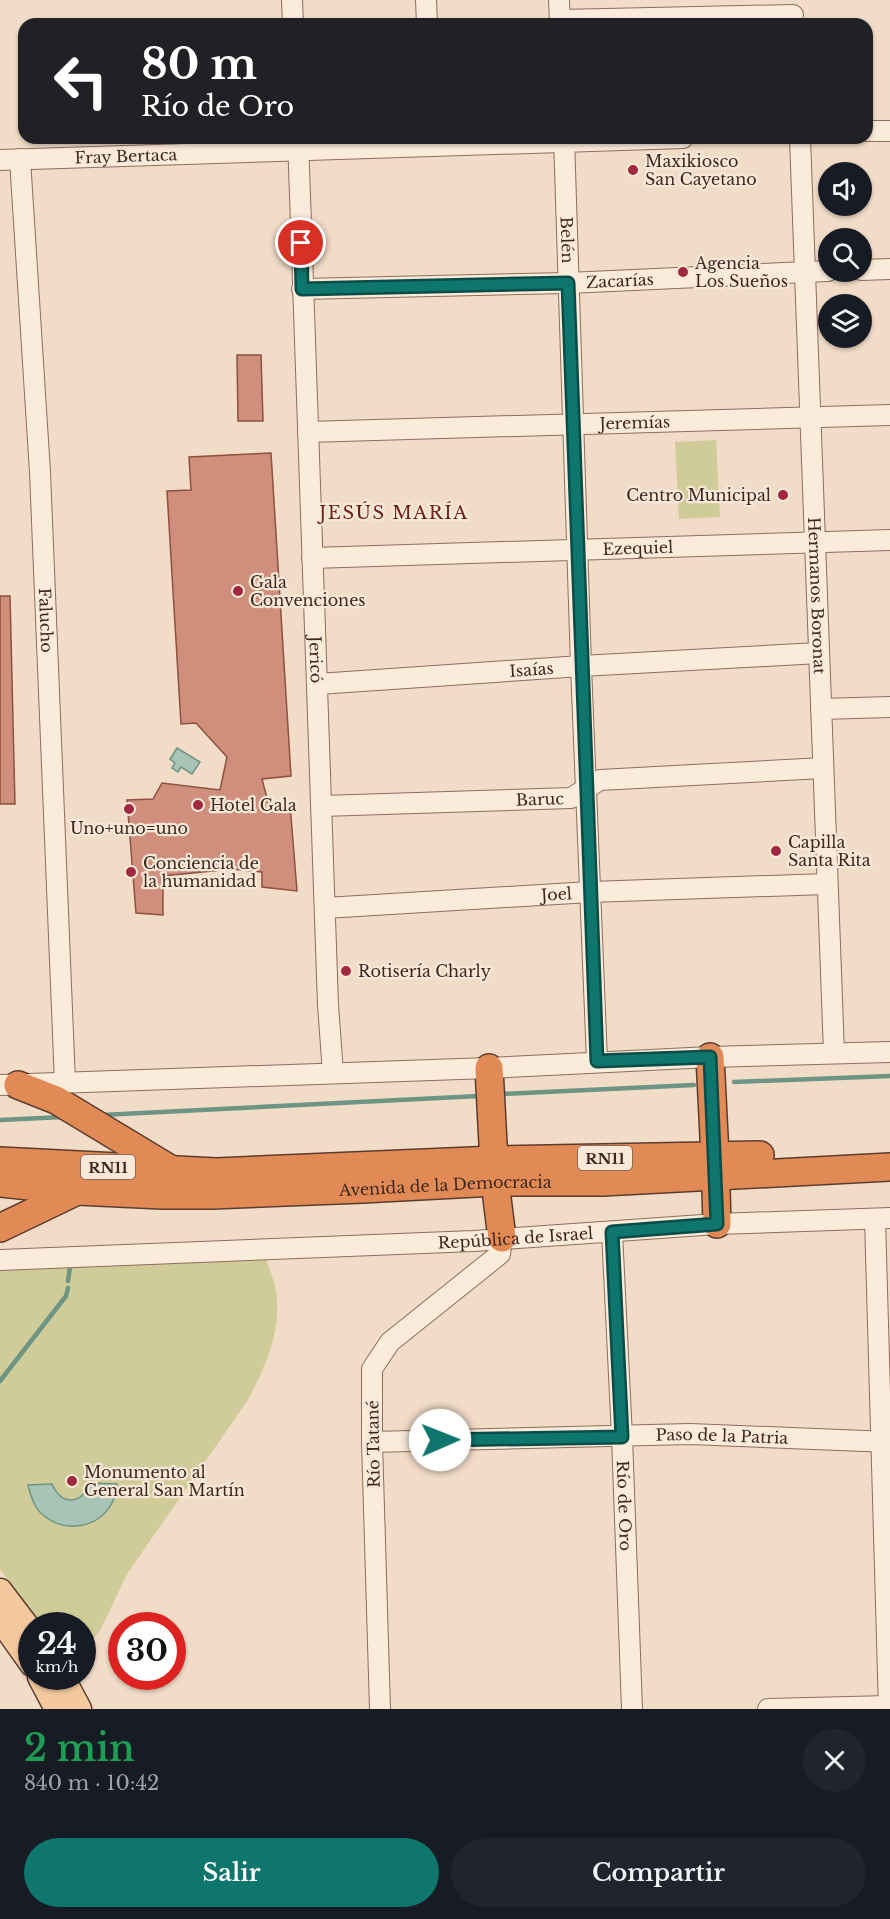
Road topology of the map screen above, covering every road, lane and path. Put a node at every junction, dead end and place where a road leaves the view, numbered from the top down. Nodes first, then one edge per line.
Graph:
1 (292, 0) edge
2 (426, 0) edge
3 (793, 13) edge
4 (560, 14) edge
5 (293, 18) edge
6 (427, 18) edge
7 (890, 130) edge
8 (873, 131) edge
9 (343, 144) edge
10 (564, 144) edge
11 (800, 144) edge
12 (298, 145) edge
13 (20, 159) junction
14 (0, 160) edge
15 (890, 269) edge
16 (872, 270) edge
17 (805, 272) junction
18 (818, 272) edge
19 (568, 283) junction
20 (302, 289) junction
21 (890, 415) edge
22 (810, 417) junction
23 (573, 424) junction
24 (308, 432) junction
25 (890, 540) edge
26 (815, 543) junction
27 (578, 550) junction
28 (312, 558) junction
29 (819, 652) junction
30 (581, 666) junction
31 (318, 684) junction
32 (890, 707) edge
33 (821, 710) junction
34 (823, 768) junction
35 (586, 788) junction
36 (322, 806) junction
37 (826, 884) junction
38 (590, 892) junction
39 (325, 908) junction
40 (890, 1052) edge
41 (834, 1053) junction
42 (710, 1057) junction
43 (597, 1061) junction
44 (489, 1068) junction
45 (333, 1073) junction
46 (65, 1083) junction
47 (9, 1085) edge
48 (890, 1149) edge
49 (0, 1161) edge
50 (716, 1166) junction
51 (890, 1167) edge
52 (173, 1171) junction
53 (495, 1171) junction
54 (0, 1183) edge
55 (77, 1191) junction
56 (883, 1218) edge
57 (717, 1224) junction
58 (0, 1228) edge
59 (612, 1232) junction
60 (502, 1238) junction
61 (0, 1260) edge
62 (622, 1437) junction
63 (372, 1442) junction
64 (886, 1442) edge
65 (0, 1591) edge
66 (18, 1615) edge
67 (0, 1619) edge
68 (18, 1644) edge
69 (47, 1690) edge
70 (69, 1690) edge
71 (889, 1708) edge
72 (57, 1709) edge
73 (79, 1709) edge
74 (380, 1709) edge
75 (632, 1709) edge
76 (768, 1709) edge

1 - 5 street
2 - 6 street
3 - 4 street
7 - 8 street
9 - 12 street, Fray Bertaca
10 - 19 street, Belén
11 - 17 street, Hermanos Boronat
12 - 13 street, Fray Bertaca
12 - 20 street, Jericó
13 - 14 street, Fray Bertaca
13 - 46 street, Falucho
15 - 16 street
17 - 18 street, Zacarías
17 - 19 street, Zacarías
17 - 22 street, Hermanos Boronat
19 - 20 street, Zacarías
19 - 23 street, Belén
20 - 24 street, Jericó
21 - 22 street, Jeremías
22 - 23 street, Jeremías
22 - 26 street, Hermanos Boronat
23 - 24 street, Jeremías
23 - 27 street, Belén
24 - 28 street, Jericó
25 - 26 street, Ezequiel
26 - 27 street, Ezequiel
26 - 29 street, Hermanos Boronat
27 - 28 street, Ezequiel
27 - 30 street, Belén
28 - 31 street, Jericó
29 - 30 street, Isaías
29 - 33 street, Hermanos Boronat
30 - 31 street, Isaías
30 - 35 street, Belén
31 - 36 street, Jericó
32 - 33 street
33 - 34 street, Hermanos Boronat
34 - 35 street, Baruc
34 - 37 street, Hermanos Boronat
35 - 36 street, Baruc
35 - 38 street, Belén
36 - 39 street, Jericó
37 - 38 street, Joel
37 - 41 street, Hermanos Boronat
38 - 39 street, Joel
38 - 43 street, Belén
39 - 45 street, Jericó
40 - 41 street
41 - 42 street
42 - 43 street
42 - 50 highway
43 - 44 street
44 - 45 street
44 - 53 highway
45 - 46 street
46 - 47 street
47 - 52 highway
48 - 50 highway, Avenida de la Democracia / RN11
49 - 52 highway, Avenida de la Democracia / RN11
50 - 51 highway, Avenida de la Democracia / RN11
50 - 53 highway, Avenida de la Democracia / RN11
50 - 57 highway
52 - 53 highway, Avenida de la Democracia / RN11
53 - 55 highway, Avenida de la Democracia / RN11
53 - 60 highway
54 - 55 highway, Avenida de la Democracia / RN11
55 - 58 highway
56 - 57 street, República de Israel
56 - 64 street
57 - 59 street, República de Israel
59 - 60 street, República de Israel
59 - 62 street, Río de Oro
60 - 61 street, República de Israel
60 - 63 street, Río Tatané
62 - 63 street, Paso de la Patria
62 - 64 street, Paso de la Patria
62 - 75 street, Río de Oro
63 - 74 street, Río Tatané
64 - 71 street
65 - 66 main road
67 - 68 main road
69 - 72 main road
70 - 73 main road
71 - 76 street

